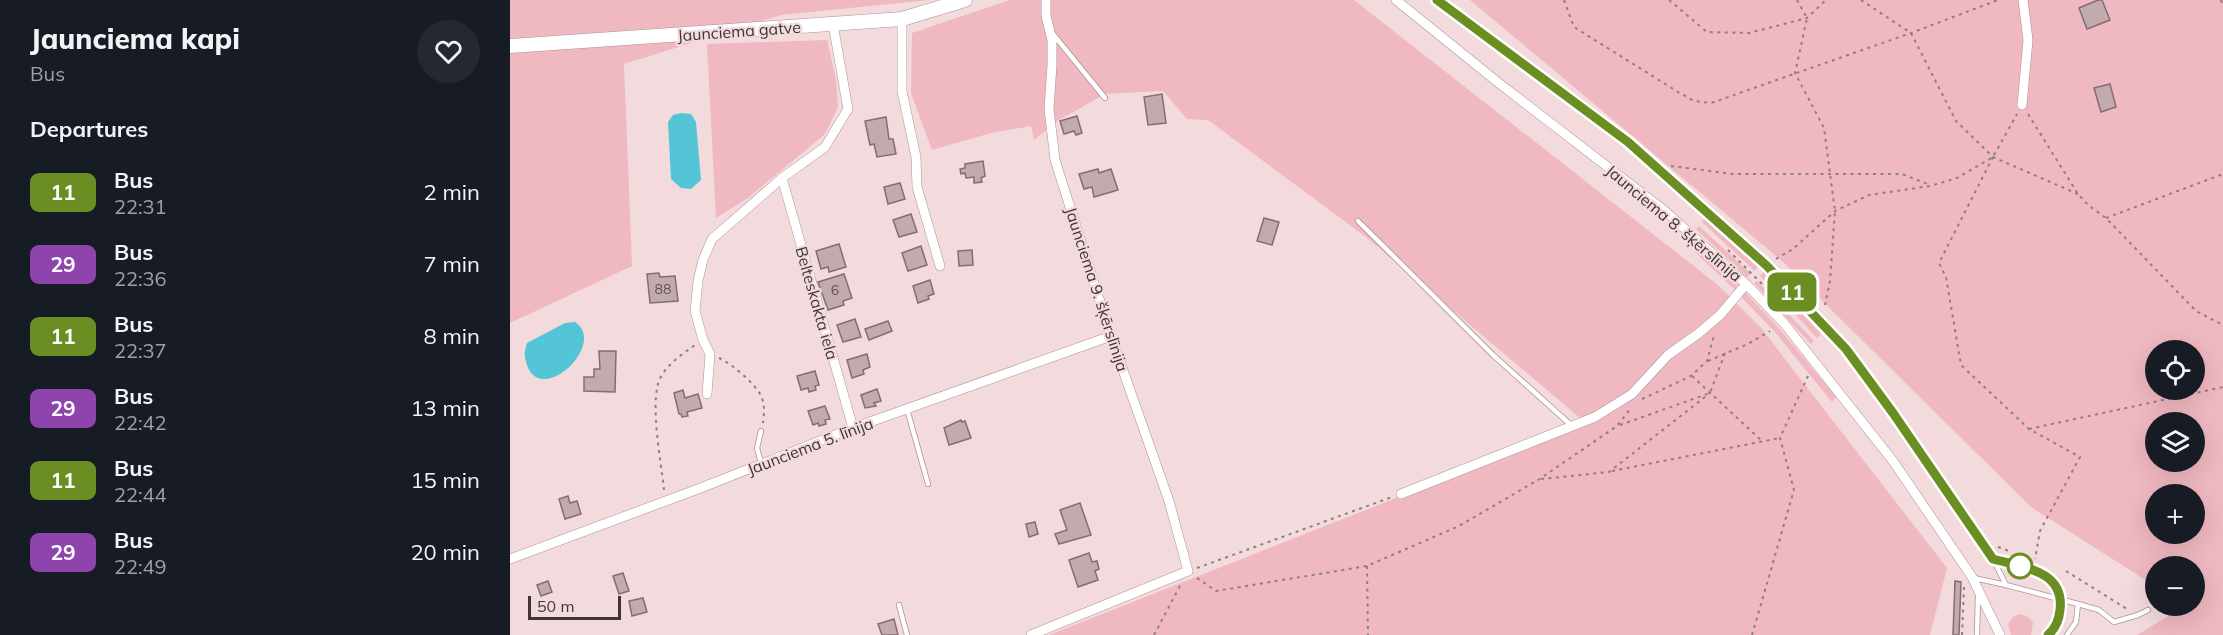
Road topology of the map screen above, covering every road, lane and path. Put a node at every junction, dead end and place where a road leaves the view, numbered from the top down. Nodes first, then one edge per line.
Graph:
1 (965, 0) edge
2 (1046, 0) edge
3 (1396, 0) edge
4 (1437, 0) edge
5 (1564, 0) edge
6 (1669, 0) edge
7 (1797, 0) edge
8 (1826, 0) edge
9 (1861, 0) edge
10 (1998, 0) edge
11 (2023, 0) edge
12 (2221, 0) edge
13 (2223, 6) edge
14 (1807, 18) junction
15 (902, 19) junction
16 (833, 24) junction
17 (1050, 30) junction
18 (1911, 33) junction
19 (510, 46) edge
20 (1796, 74) junction
21 (1105, 98) dead end
22 (2022, 105) junction
23 (1993, 157) junction
24 (1653, 165) junction
25 (1831, 174) junction
26 (2223, 174) edge
27 (782, 178) junction
28 (1930, 186) junction
29 (2079, 194) junction
30 (1835, 211) junction
31 (2106, 218) junction
32 (1358, 221) dead end
33 (1728, 250) dead end
34 (1775, 260) dead end
35 (940, 266) dead end
36 (1755, 275) junction
37 (1750, 280) dead end
38 (1742, 289) dead end
39 (1783, 305) dead end
40 (1825, 305) dead end
41 (1720, 315) junction
42 (2223, 326) edge
43 (1770, 331) dead end
44 (1111, 336) junction
45 (703, 340) junction
46 (1725, 353) junction
47 (710, 354) junction
48 (1707, 361) junction
49 (1691, 376) junction
50 (1808, 376) dead end
51 (2223, 387) edge
52 (1710, 393) junction
53 (706, 394) dead end
54 (1636, 402) junction
55 (1626, 405) dead end
56 (907, 408) junction
57 (1572, 426) junction
58 (1617, 426) junction
59 (853, 428) junction
60 (2029, 429) junction
61 (761, 431) joint
62 (1780, 438) junction
63 (1762, 441) junction
64 (761, 464) junction
65 (1609, 472) junction
66 (1538, 480) junction
67 (928, 484) dead end
68 (1401, 494) joint
69 (665, 502) junction
70 (510, 559) edge
71 (1993, 559) junction
72 (1367, 566) junction
73 (2033, 569) junction
74 (1188, 571) junction
75 (2066, 571) dead end
76 (1969, 573) junction
77 (2006, 585) junction
78 (1979, 591) junction
79 (2062, 598) junction
80 (2078, 604) junction
81 (900, 605) dead end
82 (2145, 612) edge
83 (2138, 615) junction
84 (907, 635) edge
85 (1031, 635) edge
86 (1154, 635) edge
87 (1368, 635) edge
88 (1752, 635) edge
89 (1962, 635) edge
90 (1977, 635) edge
91 (2000, 635) edge
92 (2048, 635) edge
93 (2067, 635) edge

1 - 15 main road, Jaunciema gatve
2 - 17 street, Jaunciema 9. šķērslīnija
3 - 76 street, Jaunciema 8. šķērslīnija
4 - 24 street, Jaunciema 8. šķērslīnija
5 - 20 path
6 - 14 path
7 - 14 path
8 - 14 path
9 - 18 path
10 - 18 path
11 - 22 street
12 - 13 path
14 - 20 path
15 - 16 main road, Jaunciema gatve
15 - 35 street
16 - 19 main road, Jaunciema gatve
16 - 27 street
17 - 21 lane
17 - 44 street, Jaunciema 9. šķērslīnija
18 - 20 path
18 - 23 path
20 - 25 path
22 - 23 path
22 - 29 path
23 - 28 path
23 - 29 path
23 - 60 path
24 - 25 path
24 - 71 street, Jaunciema 8. šķērslīnija
25 - 28 path
25 - 30 path
26 - 31 path
27 - 45 street
27 - 59 street, Belteskakta iela
28 - 30 path
29 - 31 path
30 - 34 path
30 - 40 path
31 - 42 path
32 - 57 lane
33 - 36 path
36 - 37 path
36 - 39 path
38 - 41 street
41 - 48 path
41 - 57 street
43 - 46 path
44 - 56 street, Jaunciema 5. līnija
44 - 74 street, Jaunciema 9. šķērslīnija
45 - 47 street
45 - 69 path
46 - 48 path
46 - 52 path
47 - 53 street
47 - 61 path
48 - 49 path
49 - 52 path
49 - 54 path
50 - 62 path
51 - 60 path
52 - 58 path
52 - 63 path
52 - 65 path
54 - 55 path
54 - 58 path
56 - 59 street, Jaunciema 5. līnija
56 - 67 lane
57 - 68 street
58 - 66 path
59 - 64 street, Jaunciema 5. līnija
60 - 73 path
61 - 64 lane
62 - 63 path
62 - 88 path
63 - 65 path
64 - 69 street, Jaunciema 5. līnija
65 - 66 path
66 - 72 path
68 - 74 path
69 - 70 street, Jaunciema 5. līnija
71 - 73 street
71 - 77 lane, Jaunciema 8. šķērslīnija
72 - 74 path
72 - 87 path
73 - 79 street
74 - 85 street
74 - 86 path
75 - 83 path
76 - 77 lane
76 - 78 street, Jaunciema 8. šķērslīnija
76 - 89 path
77 - 79 lane
78 - 90 lane, Jaunciema 8. šķērslīnija
78 - 91 street, Jaunciema 8. šķērslīnija
79 - 80 lane
79 - 92 street
80 - 83 lane
80 - 93 lane
81 - 84 lane
82 - 83 lane

